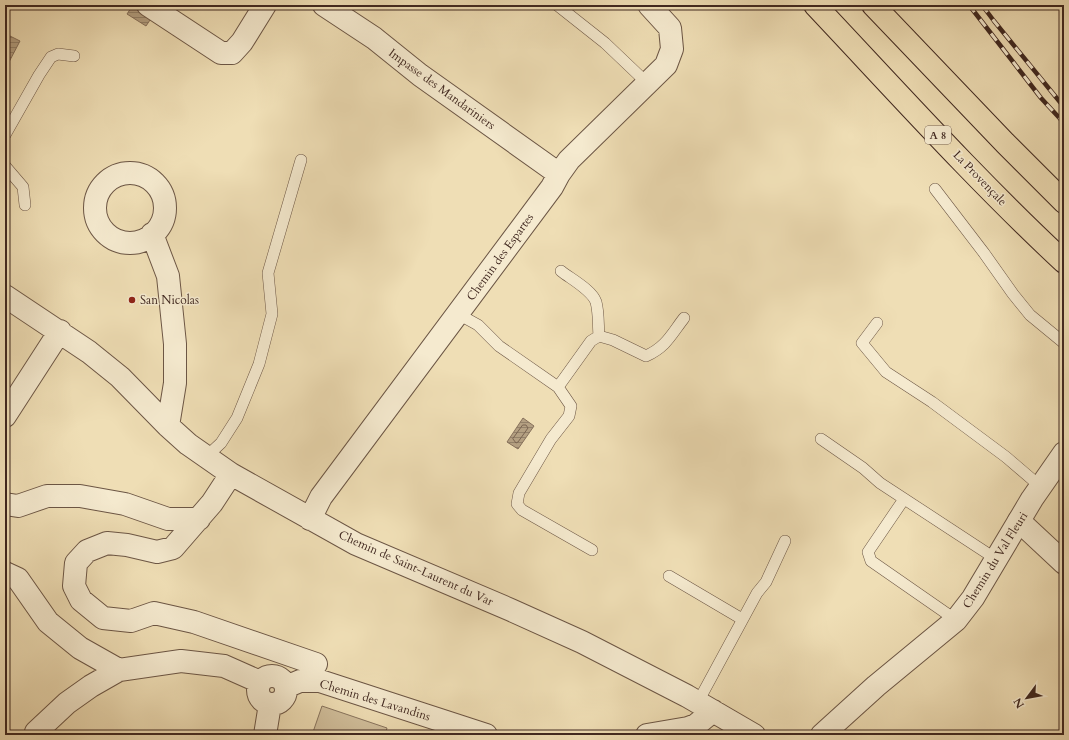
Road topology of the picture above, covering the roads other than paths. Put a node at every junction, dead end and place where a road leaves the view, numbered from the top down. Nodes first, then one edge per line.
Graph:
1 (148, 5) edge
2 (266, 5) edge
3 (324, 5) edge
4 (557, 5) edge
5 (649, 5) edge
6 (815, 5) edge
7 (873, 5) edge
8 (74, 56) dead end
9 (647, 83) junction
10 (5, 135) edge
11 (300, 160) dead end
12 (5, 166) edge
13 (559, 174) junction
14 (935, 189) dead end
15 (1064, 202) edge
16 (25, 205) dead end
17 (152, 234) dead end
18 (1064, 262) edge
19 (561, 271) dead end
20 (5, 296) edge
21 (458, 314) junction
22 (684, 318) dead end
23 (877, 323) dead end
24 (60, 332) junction
25 (599, 336) junction
26 (1064, 343) edge
27 (558, 387) junction
28 (5, 416) edge
29 (168, 426) junction
30 (821, 439) dead end
31 (1064, 453) edge
32 (206, 458) junction
33 (231, 474) junction
34 (1040, 487) junction
35 (904, 499) junction
36 (5, 504) edge
37 (199, 519) junction
38 (310, 519) junction
39 (1019, 521) junction
40 (785, 541) dead end
41 (592, 550) dead end
42 (996, 559) junction
43 (1064, 563) edge
44 (5, 573) edge
45 (669, 576) dead end
46 (742, 618) junction
47 (956, 620) junction
48 (316, 664) dead end
49 (119, 670) junction
50 (260, 682) junction
51 (286, 687) junction
52 (270, 704) junction
53 (705, 706) junction
54 (750, 734) edge
55 (36, 735) edge
56 (265, 735) edge
57 (486, 735) edge
58 (647, 735) edge
59 (822, 735) edge

1 - 2 street
3 - 13 street, Impasse des Mandariniers
4 - 9 lane
5 - 9 street, Chemin des Espartes
6 - 18 highway, La Provençale / A 8
7 - 15 highway
8 - 10 lane
9 - 13 street, Chemin des Espartes
11 - 32 lane
12 - 16 lane
13 - 21 street, Chemin des Espartes
14 - 26 lane
17 - 29 street
19 - 25 lane
20 - 24 street, Chemin de Saint-Laurent du Var
21 - 27 lane
21 - 38 street, Chemin des Espartes
22 - 25 lane
23 - 34 lane
24 - 28 street
24 - 29 street, Chemin de Saint-Laurent du Var
25 - 27 lane
27 - 41 lane
29 - 32 street, Chemin de Saint-Laurent du Var
30 - 35 lane
31 - 34 street, Chemin du Val Fleuri
32 - 33 street, Chemin de Saint-Laurent du Var
33 - 37 street
33 - 38 street, Chemin de Saint-Laurent du Var
34 - 39 street, Chemin du Val Fleuri
35 - 42 lane
35 - 47 lane
36 - 37 street
37 - 48 street
38 - 53 street, Chemin de Saint-Laurent du Var
39 - 42 street, Chemin du Val Fleuri
39 - 43 street
40 - 46 lane
42 - 47 street, Chemin du Val Fleuri
44 - 49 street
45 - 46 lane
46 - 53 lane
47 - 59 street, Chemin du Val Fleuri
49 - 50 street
49 - 55 street
50 - 51 street
50 - 52 street
51 - 52 street
51 - 57 street, Chemin des Lavandins
52 - 56 street
53 - 54 street, Chemin de Saint-Laurent du Var
53 - 58 street

